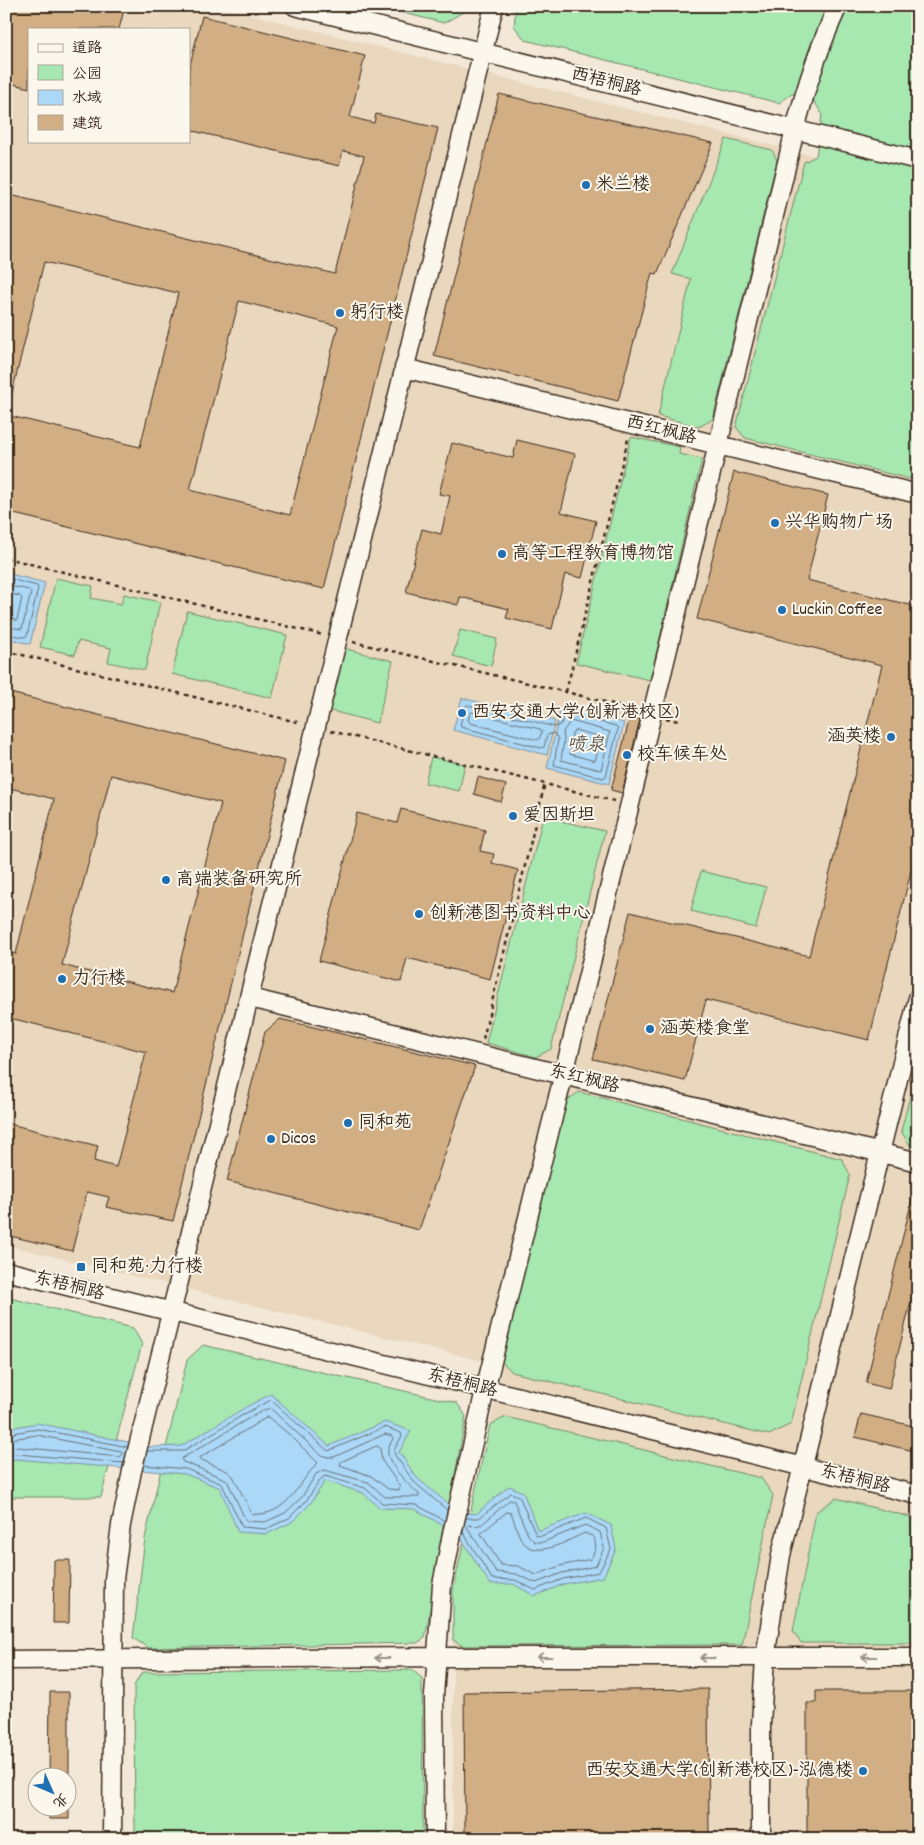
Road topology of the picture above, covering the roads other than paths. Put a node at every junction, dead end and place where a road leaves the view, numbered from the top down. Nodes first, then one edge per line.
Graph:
1 (295, 6) edge
2 (494, 6) edge
3 (838, 6) edge
4 (483, 53) junction
5 (795, 130) junction
6 (918, 160) edge
7 (404, 368) junction
8 (718, 444) junction
9 (918, 494) edge
10 (250, 998) junction
11 (918, 998) edge
12 (564, 1075) junction
13 (880, 1152) junction
14 (918, 1162) edge
15 (6, 1272) edge
16 (173, 1312) junction
17 (485, 1390) junction
18 (802, 1466) junction
19 (918, 1495) edge
20 (437, 1657) junction
21 (918, 1657) edge
22 (765, 1658) junction
23 (114, 1659) junction
24 (6, 1660) edge
25 (112, 1839) edge
26 (435, 1839) edge
27 (761, 1839) edge

1 - 4 street, 西梧桐路
2 - 4 street
3 - 5 street
4 - 5 street, 西梧桐路
4 - 7 street
5 - 6 street, 西梧桐路
5 - 8 street
7 - 8 street, 西红枫路
7 - 10 street
8 - 9 street, 西红枫路
8 - 12 street
10 - 12 street, 东红枫路
10 - 16 street
11 - 13 street
12 - 13 street, 东红枫路
12 - 17 street
13 - 14 street, 东红枫路
13 - 18 street
15 - 16 street, 东梧桐路
16 - 17 street, 东梧桐路
16 - 23 street
17 - 18 street, 东梧桐路
17 - 20 street
18 - 19 street, 东梧桐路
18 - 22 street
22 -> 20 street
20 -> 23 street
20 - 26 street
21 -> 22 street
22 - 27 street
23 - 24 street
23 - 25 street

